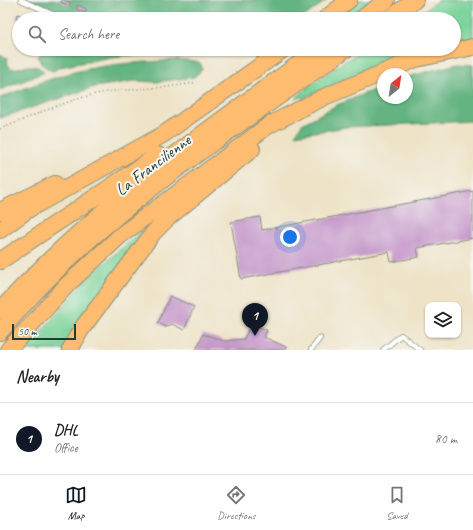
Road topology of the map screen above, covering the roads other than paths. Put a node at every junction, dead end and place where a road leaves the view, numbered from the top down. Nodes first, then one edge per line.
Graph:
1 (21, 0) edge
2 (349, 0) edge
3 (387, 0) edge
4 (425, 0) edge
5 (409, 5) edge
6 (48, 12) edge
7 (334, 12) edge
8 (370, 12) edge
9 (399, 12) edge
10 (473, 47) edge
11 (461, 50) edge
12 (274, 56) edge
13 (309, 56) edge
14 (336, 56) edge
15 (430, 56) edge
16 (304, 107) junction
17 (220, 121) junction
18 (120, 159) junction
19 (0, 211) edge
20 (0, 230) edge
21 (0, 261) edge
22 (0, 311) edge
23 (0, 332) edge
24 (320, 338) dead end
25 (8, 350) edge
26 (70, 350) edge
27 (311, 350) edge
28 (383, 350) edge
29 (420, 350) edge

1 - 6 lane
2 - 7 highway
3 - 8 highway
4 - 5 highway
5 - 9 highway
10 - 11 highway
12 - 18 highway
13 - 17 highway, La Francilienne
14 - 23 highway, La Francilienne
15 - 16 highway
16 - 25 highway
16 - 26 highway
17 - 21 highway
17 - 22 highway, La Francilienne
18 - 19 highway
18 - 20 highway
24 - 27 lane
28 - 29 lane

